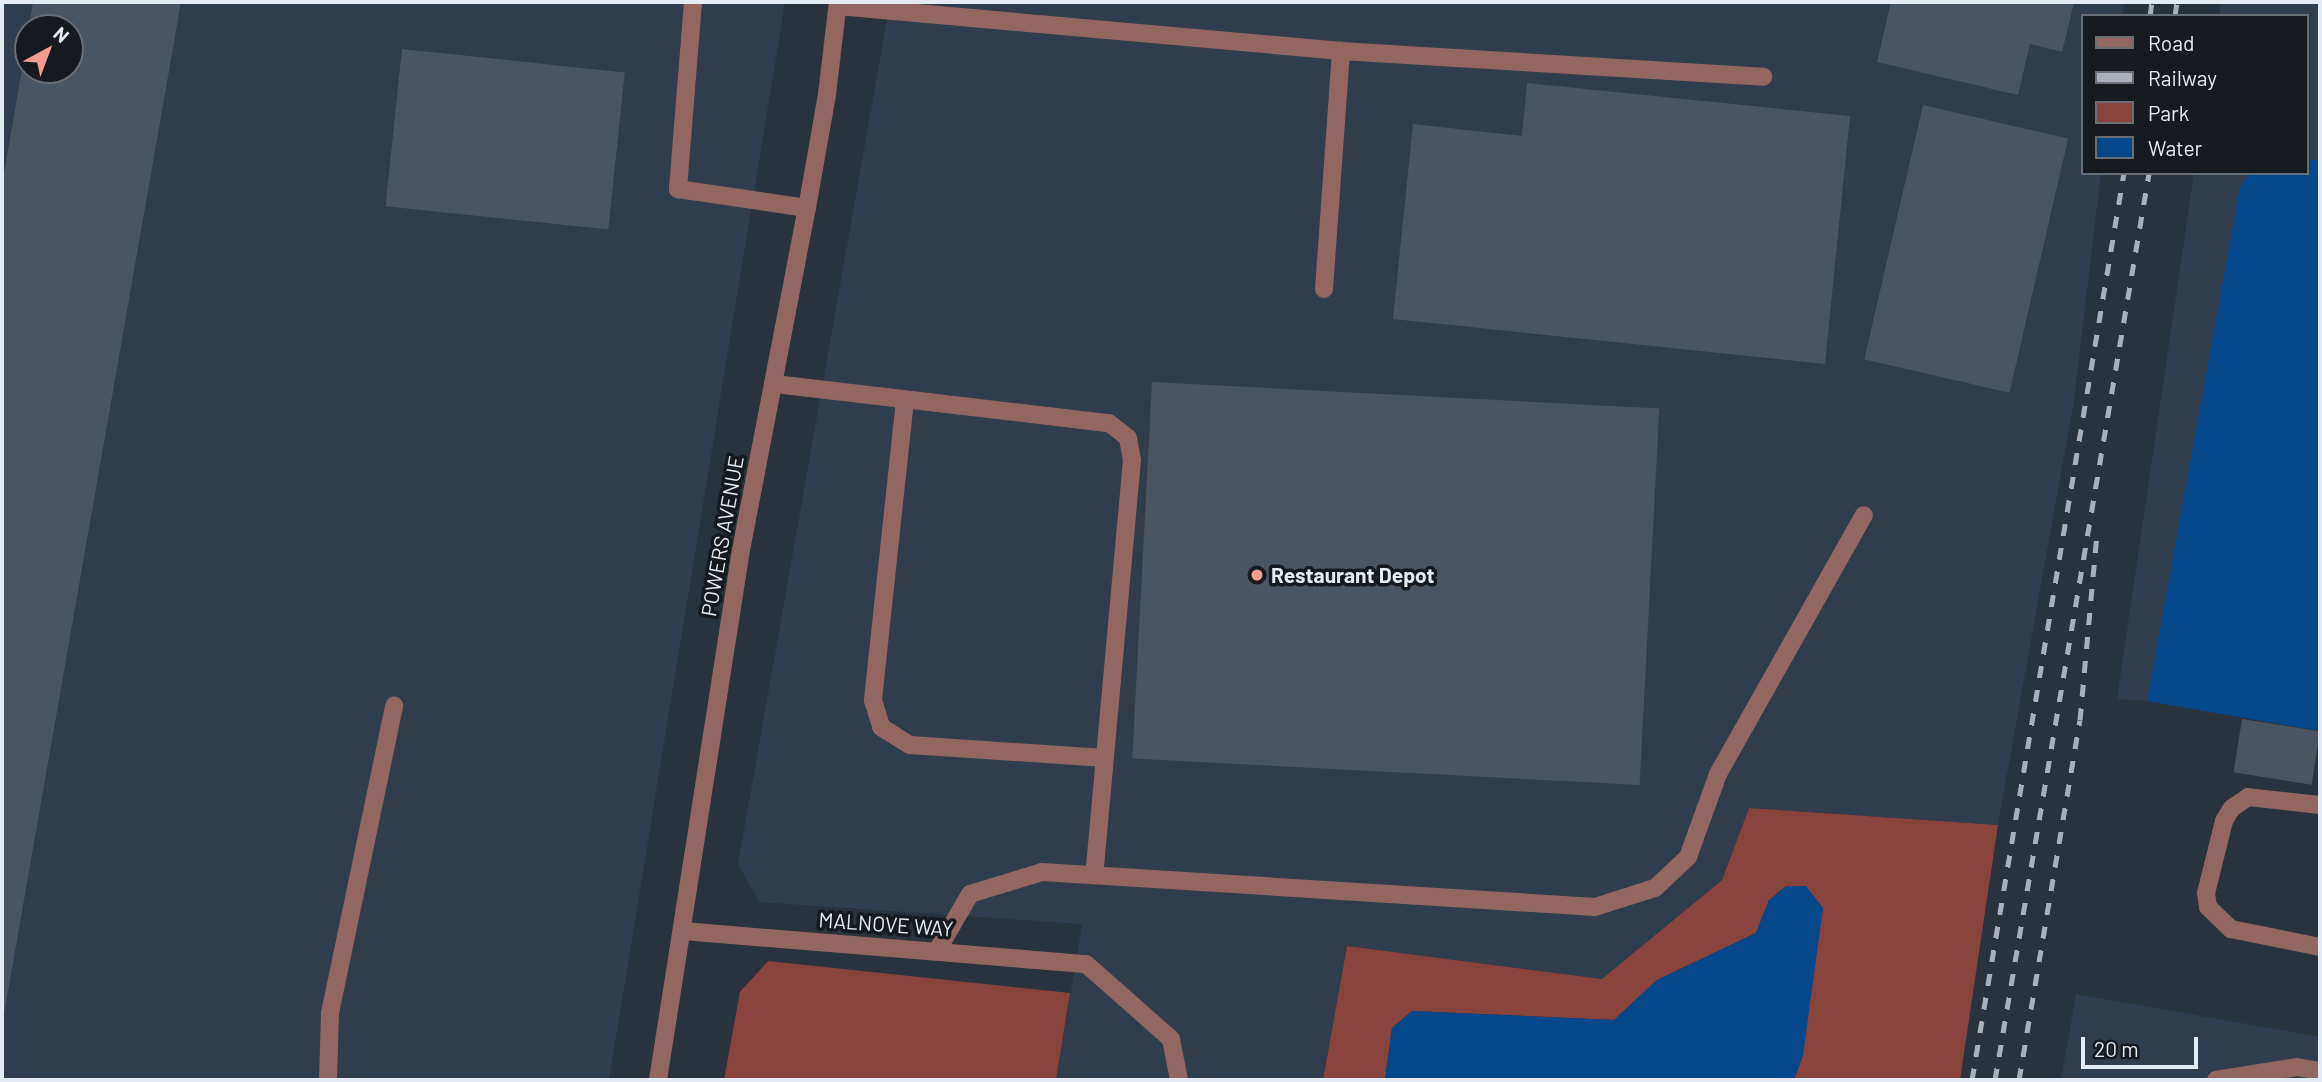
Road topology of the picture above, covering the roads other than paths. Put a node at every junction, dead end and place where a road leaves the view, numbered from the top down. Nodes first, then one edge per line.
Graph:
1 (693, 2) edge
2 (838, 4) edge
3 (1341, 51) junction
4 (1763, 76) dead end
5 (807, 208) junction
6 (1324, 289) dead end
7 (775, 384) junction
8 (905, 400) junction
9 (1864, 515) dead end
10 (394, 706) dead end
11 (1105, 758) junction
12 (2320, 805) edge
13 (1094, 875) junction
14 (683, 931) junction
15 (2320, 947) edge
16 (937, 951) junction
17 (2320, 1071) edge
18 (328, 1080) edge
19 (658, 1080) edge
20 (1179, 1080) edge
21 (2216, 1080) edge

1 - 5 street
2 - 3 street
2 - 5 street, POWERS AVENUE
3 - 4 street
3 - 6 street
5 - 7 street, POWERS AVENUE
7 - 8 street
7 - 14 street, POWERS AVENUE
8 - 11 street
8 - 11 street
9 - 13 street
10 - 18 street
11 - 13 street
12 - 15 street
13 - 16 street
14 - 16 street, MALNOVE WAY
14 - 19 street, POWERS AVENUE
16 - 20 street, MALNOVE WAY
17 - 21 street

